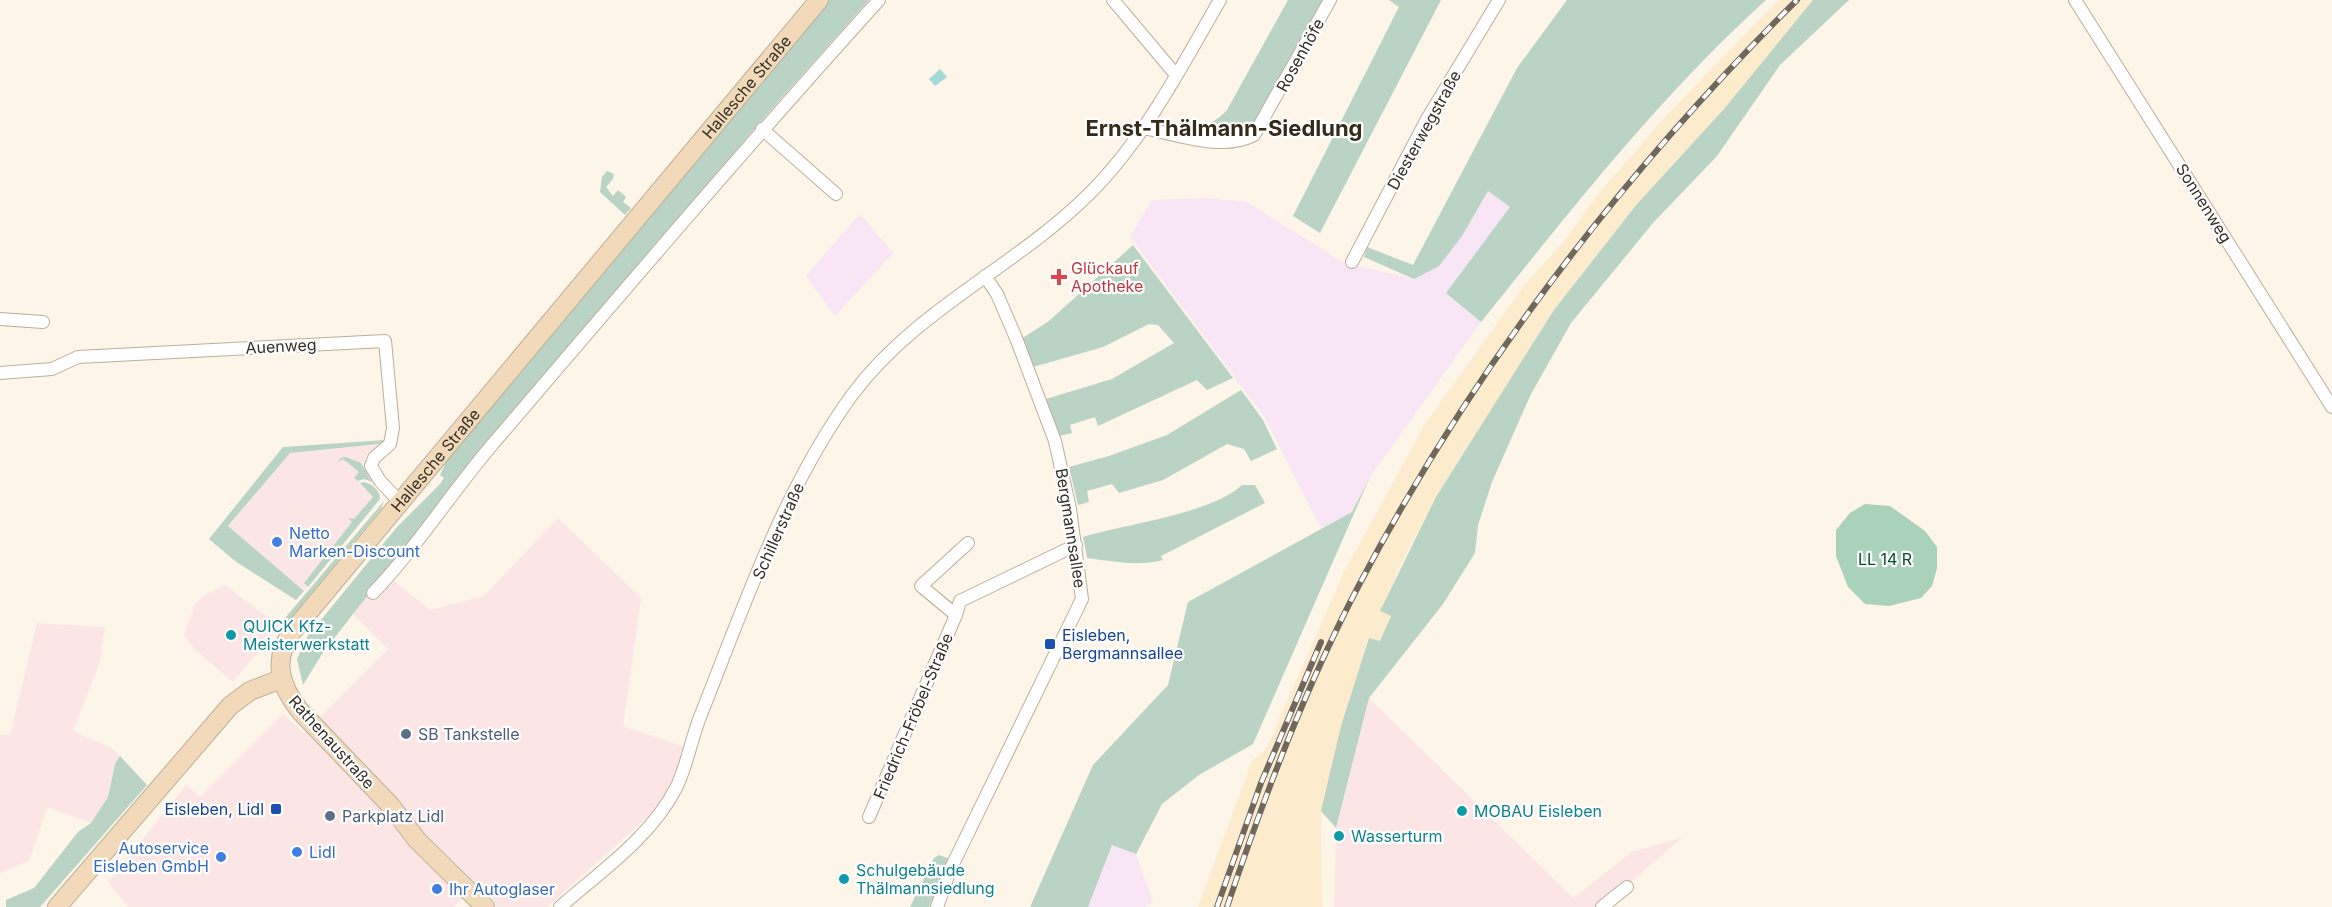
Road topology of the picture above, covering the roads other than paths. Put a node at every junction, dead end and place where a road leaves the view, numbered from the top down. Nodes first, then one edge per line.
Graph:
1 (819, 0) edge
2 (879, 0) edge
3 (1113, 0) edge
4 (1220, 0) edge
5 (1330, 0) edge
6 (1498, 0) edge
7 (2075, 0) edge
8 (1176, 75) junction
9 (1143, 128) junction
10 (762, 129) junction
11 (836, 194) dead end
12 (1352, 262) dead end
13 (985, 276) junction
14 (0, 319) edge
15 (43, 322) dead end
16 (0, 373) edge
17 (2332, 407) edge
18 (400, 502) junction
19 (968, 543) dead end
20 (1076, 545) junction
21 (374, 593) dead end
22 (956, 615) junction
23 (281, 679) junction
24 (869, 817) dead end
25 (1627, 887) dead end
26 (57, 907) edge
27 (485, 907) edge
28 (560, 907) edge
29 (938, 907) edge
30 (1602, 907) edge

1 - 18 main road, Hallesche Straße
2 - 10 street
3 - 8 street
4 - 8 street, Schillerstraße
5 - 9 street, Rosenhöfe
6 - 12 street, Diesterwegstraße
7 - 17 street, Sonnenweg
8 - 9 street, Schillerstraße
9 - 13 street, Schillerstraße
10 - 11 street
10 - 21 street
13 - 20 street, Bergmannsallee
13 - 28 street, Schillerstraße
14 - 15 street
16 - 18 street, Auenweg
18 - 23 main road, Hallesche Straße
19 - 22 street, Friedrich-Fröbel-Straße
20 - 22 street, Friedrich-Fröbel-Straße
20 - 29 street, Bergmannsallee
22 - 24 street, Friedrich-Fröbel-Straße
23 - 26 main road
23 - 27 main road, Rathenaustraße
25 - 30 street

